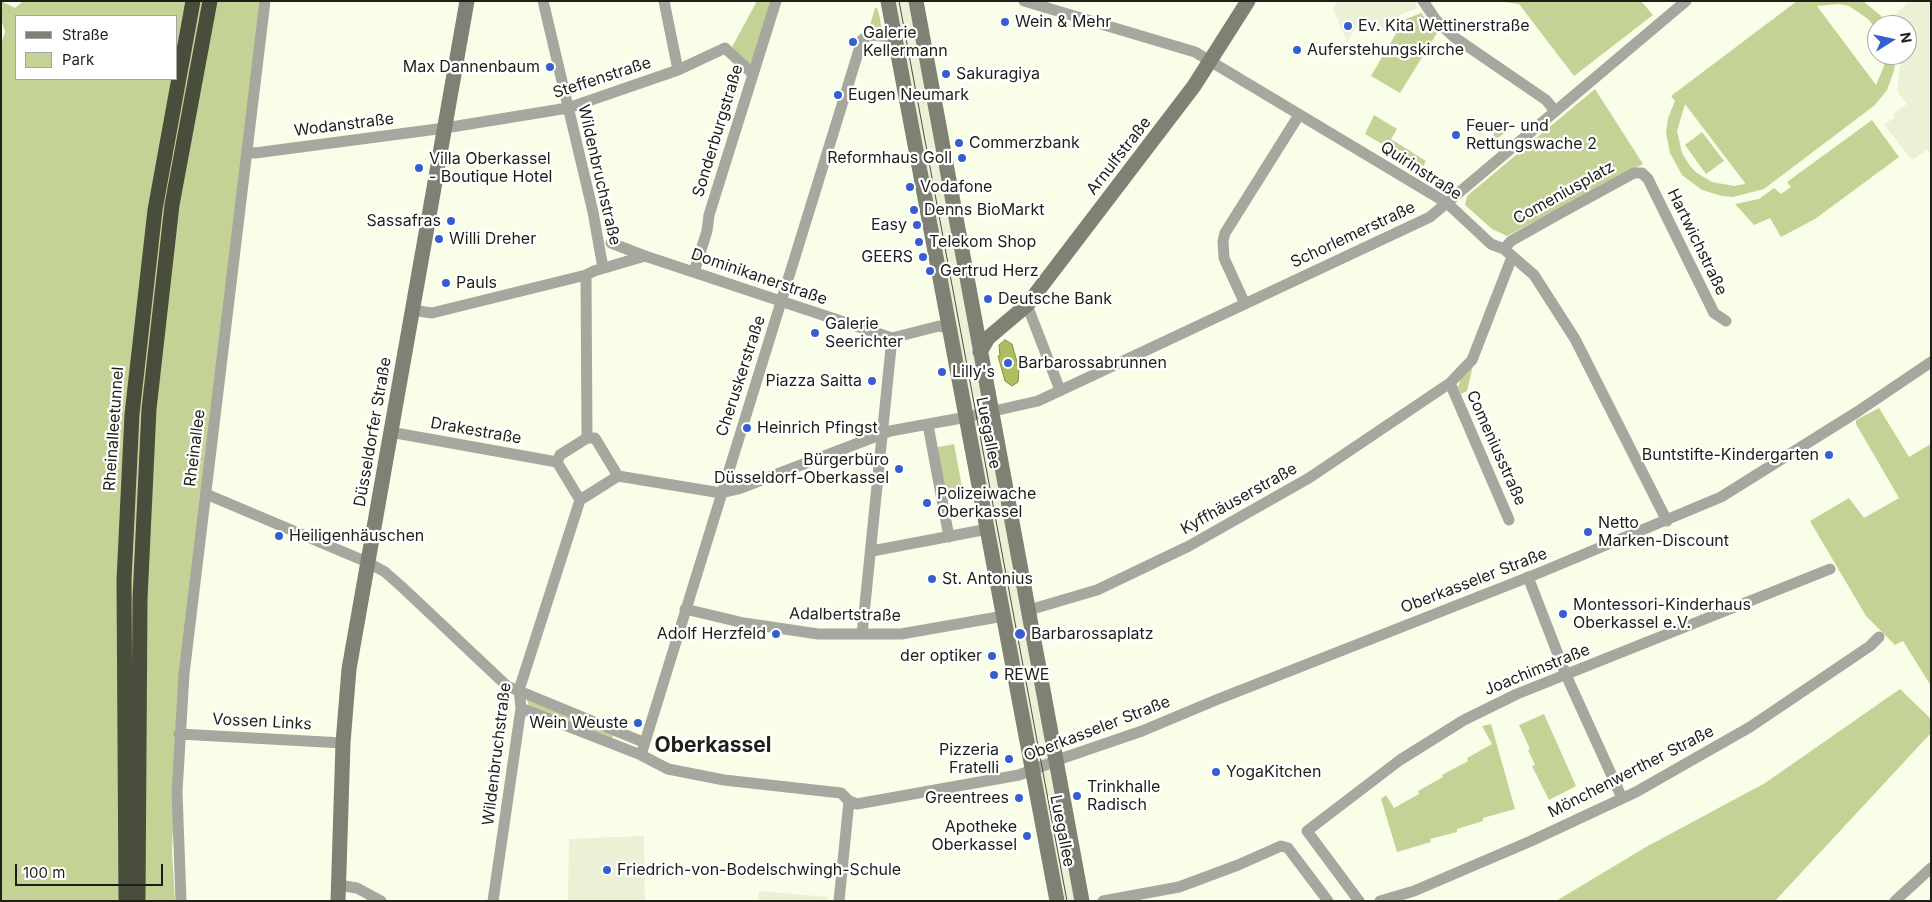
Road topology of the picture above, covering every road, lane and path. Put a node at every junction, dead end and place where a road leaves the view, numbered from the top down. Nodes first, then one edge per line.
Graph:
1 (193, 1) edge
2 (210, 1) edge
3 (265, 1) edge
4 (467, 1) edge
5 (542, 1) edge
6 (664, 1) edge
7 (776, 1) edge
8 (888, 1) edge
9 (916, 1) edge
10 (1024, 1) edge
11 (1248, 1) edge
12 (1423, 1) edge
13 (1686, 1) edge
14 (896, 37) junction
15 (1211, 61) junction
16 (678, 70) junction
17 (753, 74) junction
18 (568, 108) junction
19 (1555, 111) junction
20 (1298, 115) junction
21 (445, 128) junction
22 (247, 152) junction
23 (1642, 173) joint
24 (1447, 203) junction
25 (611, 243) dead end
26 (1508, 253) junction
27 (644, 256) junction
28 (603, 268) junction
29 (694, 272) junction
30 (586, 275) junction
31 (782, 303) junction
32 (1245, 304) junction
33 (1027, 305) junction
34 (412, 310) junction
35 (972, 313) junction
36 (1726, 321) dead end
37 (1005, 324) junction
38 (950, 329) junction
39 (892, 338) junction
40 (980, 352) junction
41 (1931, 362) edge
42 (1450, 383) junction
43 (1060, 390) junction
44 (987, 413) junction
45 (967, 417) junction
46 (928, 425) junction
47 (390, 432) junction
48 (882, 434) junction
49 (587, 438) junction
50 (557, 462) junction
51 (618, 476) junction
52 (721, 492) junction
53 (206, 494) junction
54 (580, 500) junction
55 (1509, 520) dead end
56 (1668, 521) junction
57 (988, 529) junction
58 (949, 537) junction
59 (872, 551) junction
60 (368, 562) junction
61 (1830, 569) dead end
62 (1528, 578) junction
63 (685, 609) junction
64 (1028, 610) junction
65 (1004, 616) junction
66 (862, 634) junction
67 (1879, 637) dead end
68 (1566, 675) junction
69 (519, 690) junction
70 (521, 708) junction
71 (179, 734) junction
72 (643, 742) junction
73 (344, 743) junction
74 (641, 755) junction
75 (1056, 760) junction
76 (1032, 771) junction
77 (1622, 798) junction
78 (849, 801) junction
79 (132, 864) junction
80 (1931, 868) edge
81 (338, 885) junction
82 (126, 901) edge
83 (138, 901) edge
84 (181, 901) edge
85 (338, 901) edge
86 (381, 901) edge
87 (493, 901) edge
88 (839, 901) edge
89 (1057, 901) edge
90 (1082, 901) edge
91 (1104, 901) edge
92 (1328, 901) edge
93 (1359, 901) edge
94 (1380, 901) edge
95 (1895, 901) edge

1 - 79 highway, Rheinalleetunnel
2 - 79 highway, Rheinalleetunnel
3 - 22 street, Rheinallee
4 - 21 main road, Düsseldorfer Straße
5 - 18 street, Wildenbruchstraße
6 - 16 street
7 - 17 street, Sonderburgstraße
8 - 14 main road, Luegallee
9 - 35 main road, Luegallee
10 - 15 street, Quirinstraße
11 - 15 main road, Arnulfstraße
12 - 19 street
13 - 19 street, Schorlemerstraße
14 - 31 street, Cheruskerstraße
14 - 38 main road, Luegallee
15 - 20 street, Quirinstraße
15 - 33 main road, Arnulfstraße
16 - 17 street, Steffenstraße
16 - 18 street, Steffenstraße
17 - 29 street, Sonderburgstraße
18 - 21 street, Steffenstraße
18 - 28 street, Wildenbruchstraße
19 - 24 street, Schorlemerstraße
20 - 24 street, Quirinstraße
20 - 32 street
21 - 22 street, Wodanstraße
21 - 34 main road, Düsseldorfer Straße
22 - 53 street, Rheinallee
23 - 26 street, Comeniusplatz
23 - 36 street, Hartwichstraße
24 - 26 street, Quirinstraße
24 - 32 street, Schorlemerstraße
25 - 27 street, Dominikanerstraße
26 - 42 street, Comeniusstraße
26 - 56 street, Quirinstraße
27 - 28 street
27 - 29 street, Dominikanerstraße
28 - 30 street
29 - 31 street, Dominikanerstraße
30 - 34 street
30 - 49 street
31 - 39 street, Dominikanerstraße
31 - 52 street, Cheruskerstraße
32 - 43 street, Schorlemerstraße
33 - 37 main road, Arnulfstraße
33 - 43 street
34 - 47 main road, Düsseldorfer Straße
35 - 37 main road
35 - 40 main road, Luegallee
37 - 40 main road, Arnulfstraße
38 - 39 street
38 - 45 main road, Luegallee
39 - 48 street
40 - 44 main road, Luegallee
41 - 56 street, Oberkasseler Straße
42 - 55 street, Comeniusstraße
42 - 64 street, Kyffhäuserstraße
43 - 44 street, Schorlemerstraße
44 - 45 street
44 - 64 main road, Luegallee
45 - 46 street
45 - 57 main road, Luegallee
46 - 48 street
46 - 58 street
47 - 50 street, Drakestraße
47 - 60 main road, Düsseldorfer Straße
48 - 52 street
48 - 59 street
49 - 50 street
49 - 51 street
50 - 54 street
51 - 52 street
51 - 54 street
52 - 63 street, Cheruskerstraße
53 - 60 street
53 - 71 street, Rheinallee
54 - 69 street, Wildenbruchstraße
56 - 62 street, Oberkasseler Straße
57 - 58 street
57 - 65 main road, Luegallee
58 - 59 street
59 - 66 street
60 - 69 street
60 - 73 main road, Düsseldorfer Straße
61 - 68 street, Joachimstraße
62 - 68 street
62 - 75 street, Oberkasseler Straße
63 - 66 street, Adalbertstraße
63 - 72 street, Cheruskerstraße
64 - 75 main road, Luegallee
65 - 66 street, Adalbertstraße
65 - 76 main road, Luegallee
67 - 77 street, Mönchenwerther Straße
68 - 77 street
68 - 93 street, Joachimstraße
69 - 70 street, Wildenbruchstraße
69 - 72 street
70 - 74 street, Oberkasseler Straße
70 - 87 street, Wildenbruchstraße
71 - 73 street, Vossen Links
71 - 84 street, Rheinallee
72 - 74 street, Cheruskerstraße
73 - 81 main road, Düsseldorfer Straße
74 - 78 street, Oberkasseler Straße
75 - 76 street, Oberkasseler Straße
75 - 90 main road, Luegallee
76 - 78 street, Oberkasseler Straße
76 - 89 main road, Luegallee
77 - 94 street, Mönchenwerther Straße
78 - 88 street
79 - 82 highway
79 - 83 highway
80 - 95 street
81 - 85 main road, Düsseldorfer Straße
81 - 86 street
91 - 92 street

